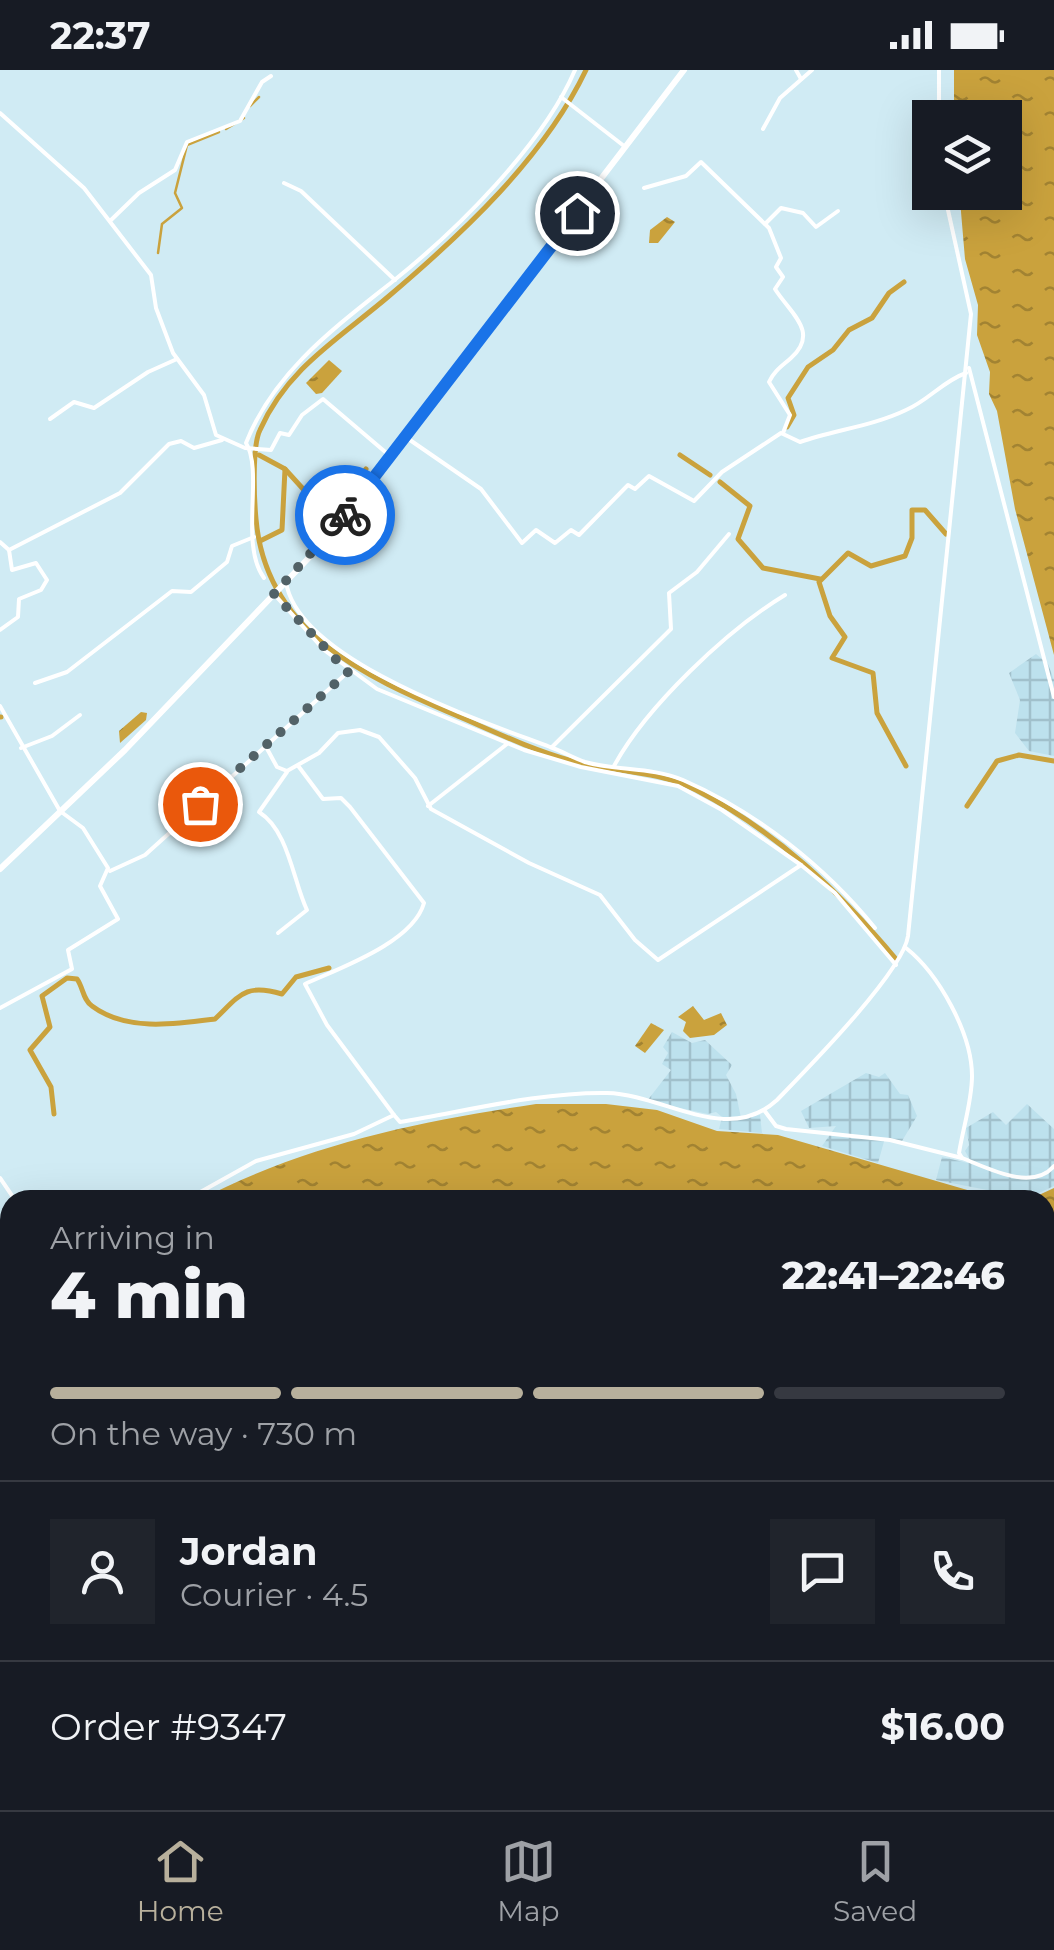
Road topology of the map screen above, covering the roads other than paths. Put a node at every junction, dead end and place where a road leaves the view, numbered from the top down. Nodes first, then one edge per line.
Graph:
1 (575, 70) edge
2 (684, 70) edge
3 (796, 70) edge
4 (812, 70) edge
5 (938, 70) edge
6 (270, 76) dead end
7 (801, 79) junction
8 (562, 98) junction
9 (939, 100) edge
10 (0, 113) edge
11 (763, 129) dead end
12 (626, 147) junction
13 (284, 183) dead end
14 (644, 188) dead end
15 (948, 210) edge
16 (838, 211) dead end
17 (110, 221) junction
18 (764, 224) junction
19 (395, 280) junction
20 (177, 359) junction
21 (968, 360) junction
22 (966, 373) junction
23 (50, 418) dead end
24 (783, 433) junction
25 (407, 438) junction
26 (222, 440) dead end
27 (255, 449) junction
28 (391, 457) junction
29 (729, 534) dead end
30 (254, 537) junction
31 (0, 542) edge
32 (10, 550) junction
33 (264, 578) dead end
34 (284, 583) junction
35 (275, 593) junction
36 (784, 595) dead end
37 (0, 630) edge
38 (348, 672) junction
39 (35, 683) dead end
40 (1054, 697) edge
41 (0, 706) edge
42 (80, 715) dead end
43 (507, 744) junction
44 (265, 745) junction
45 (552, 747) junction
46 (21, 748) junction
47 (614, 766) junction
48 (299, 767) junction
49 (287, 770) junction
50 (428, 806) junction
51 (60, 811) junction
52 (801, 865) junction
53 (0, 869) edge
54 (110, 871) junction
55 (875, 928) dead end
56 (278, 932) dead end
57 (906, 948) junction
58 (896, 964) junction
59 (0, 1008) edge
60 (764, 1110) junction
61 (394, 1116) junction
62 (962, 1158) junction
63 (1054, 1166) edge
64 (204, 1190) edge
65 (606, 1810) edge
66 (614, 1810) edge

1 - 8 street
2 - 12 main road
3 - 7 street
4 - 7 street
5 - 9 street
6 - 17 street
7 - 11 street
8 - 12 street
8 - 19 street
10 - 17 street
12 - 25 main road
13 - 19 street
14 - 18 street
15 - 21 street
16 - 18 street
17 - 20 street
18 - 24 street
19 - 27 street
20 - 23 street
20 - 27 street
21 - 22 street
21 - 40 street
22 - 24 street
22 - 57 street
24 - 25 street
25 - 28 main road
26 - 32 street
27 - 28 street
27 - 30 street
28 - 34 main road
29 - 45 street
30 - 33 street
30 - 39 street
31 - 32 street
32 - 37 street
34 - 35 main road
34 - 45 street
35 - 38 street
35 - 51 main road
36 - 47 street
38 - 43 street
38 - 44 street
41 - 46 street
42 - 46 street
43 - 50 street
43 - 52 street
44 - 49 street
44 - 54 street
45 - 47 street
46 - 51 street
47 - 55 street
48 - 49 street
48 - 50 street
48 - 61 street
49 - 56 street
50 - 52 street
51 - 53 main road
51 - 54 street
52 - 58 street
54 - 59 street
57 - 58 street
57 - 62 street
58 - 60 street
60 - 61 street
60 - 62 street
61 - 64 street
62 - 63 street
65 - 66 street

